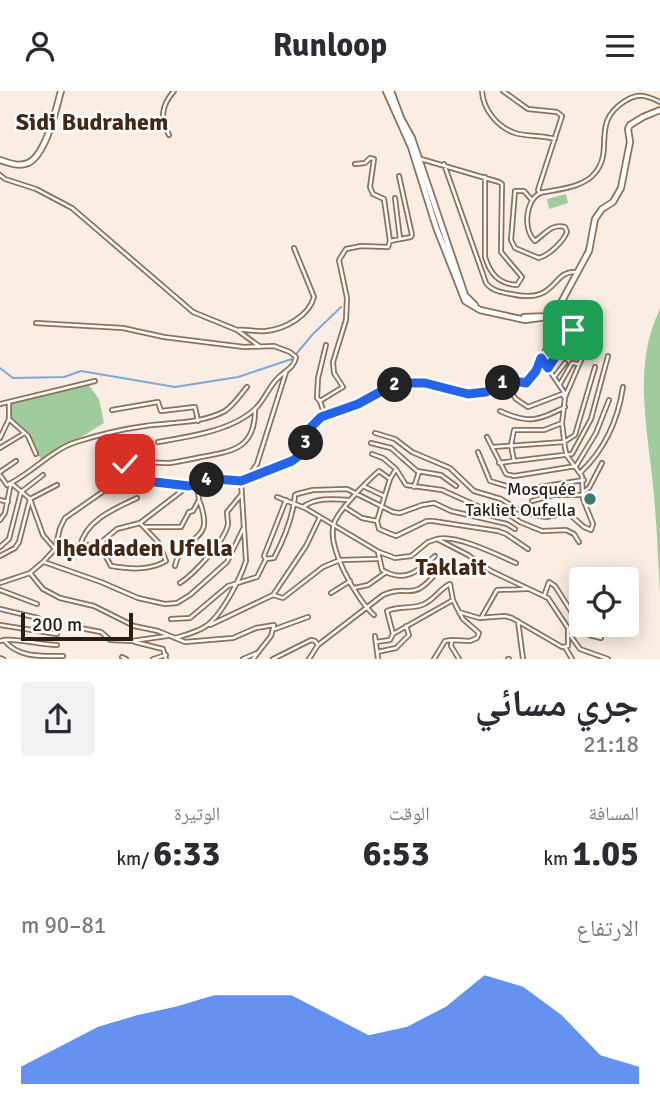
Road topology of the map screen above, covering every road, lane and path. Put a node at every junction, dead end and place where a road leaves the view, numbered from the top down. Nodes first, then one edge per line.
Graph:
1 (61, 91) edge
2 (174, 91) edge
3 (388, 91) edge
4 (482, 91) edge
5 (503, 91) edge
6 (660, 102) edge
7 (660, 110) edge
8 (169, 135) dead end
9 (555, 139) junction
10 (417, 159) junction
11 (0, 160) edge
12 (355, 164) dead end
13 (443, 165) junction
14 (0, 175) edge
15 (399, 176) dead end
16 (485, 177) junction
17 (540, 193) junction
18 (395, 198) dead end
19 (531, 199) junction
20 (400, 239) junction
21 (390, 241) junction
22 (294, 248) dead end
23 (576, 272) junction
24 (554, 316) junction
25 (36, 323) dead end
26 (237, 330) junction
27 (573, 330) dead end
28 (594, 330) dead end
29 (558, 335) dead end
30 (326, 345) dead end
31 (259, 346) junction
32 (547, 346) junction
33 (608, 356) dead end
34 (541, 358) junction
35 (565, 363) dead end
36 (579, 364) junction
37 (596, 367) dead end
38 (548, 368) junction
39 (286, 372) junction
40 (555, 376) junction
41 (94, 381) dead end
42 (504, 382) junction
43 (560, 384) junction
44 (247, 387) dead end
45 (623, 387) dead end
46 (564, 396) junction
47 (609, 400) dead end
48 (320, 401) junction
49 (9, 402) junction
50 (0, 404) edge
51 (566, 407) junction
52 (255, 409) junction
53 (113, 411) dead end
54 (500, 411) dead end
55 (325, 415) junction
56 (9, 419) junction
57 (198, 421) junction
58 (562, 422) junction
59 (375, 433) dead end
60 (23, 434) junction
61 (487, 437) dead end
62 (0, 438) edge
63 (395, 439) junction
64 (158, 442) dead end
65 (564, 442) junction
66 (370, 443) dead end
67 (512, 445) junction
68 (492, 447) junction
69 (0, 448) edge
70 (391, 448) junction
71 (478, 453) dead end
72 (36, 454) dead end
73 (372, 454) dead end
74 (567, 456) junction
75 (16, 461) dead end
76 (514, 461) junction
77 (499, 463) junction
78 (602, 463) dead end
79 (100, 465) dead end
80 (135, 465) junction
81 (576, 465) junction
82 (396, 469) junction
83 (419, 472) junction
84 (581, 472) junction
85 (0, 474) edge
86 (43, 475) dead end
87 (390, 479) junction
88 (584, 480) junction
89 (241, 481) junction
90 (11, 483) junction
91 (197, 483) junction
92 (57, 485) dead end
93 (189, 486) junction
94 (363, 486) junction
95 (456, 486) dead end
96 (111, 487) junction
97 (414, 487) junction
98 (21, 492) junction
99 (583, 493) junction
100 (357, 494) junction
101 (240, 495) junction
102 (384, 496) junction
103 (277, 497) dead end
104 (137, 498) dead end
105 (30, 499) junction
106 (0, 500) edge
107 (352, 500) junction
108 (199, 501) junction
109 (286, 501) junction
110 (532, 501) dead end
111 (8, 502) junction
112 (294, 504) junction
113 (382, 505) junction
114 (303, 507) junction
115 (346, 508) junction
116 (320, 517) junction
117 (0, 520) edge
118 (377, 521) junction
119 (140, 523) junction
120 (333, 524) junction
121 (244, 526) junction
122 (145, 527) junction
123 (514, 529) dead end
124 (437, 539) junction
125 (579, 543) dead end
126 (99, 544) junction
127 (80, 546) junction
128 (0, 547) edge
129 (55, 549) junction
130 (528, 549) dead end
131 (377, 551) junction
132 (0, 556) edge
133 (435, 556) dead end
134 (266, 559) junction
135 (377, 559) junction
136 (340, 560) junction
137 (43, 562) junction
138 (516, 563) dead end
139 (175, 566) dead end
140 (385, 572) junction
141 (438, 572) dead end
142 (30, 573) junction
143 (350, 581) junction
144 (0, 583) edge
145 (180, 583) dead end
146 (235, 583) junction
147 (354, 588) junction
148 (527, 589) junction
149 (0, 590) edge
150 (331, 593) dead end
151 (273, 596) junction
152 (544, 596) junction
153 (453, 600) junction
154 (37, 604) dead end
155 (367, 608) junction
156 (0, 609) edge
157 (459, 612) junction
158 (374, 615) dead end
159 (308, 617) dead end
160 (38, 618) dead end
161 (481, 618) junction
162 (171, 619) dead end
163 (517, 621) junction
164 (0, 625) edge
165 (207, 626) junction
166 (406, 626) junction
167 (75, 627) dead end
168 (275, 629) junction
169 (568, 632) junction
170 (57, 634) dead end
171 (393, 634) junction
172 (171, 636) junction
173 (375, 636) dead end
174 (175, 638) junction
175 (601, 638) dead end
176 (452, 640) junction
177 (2, 641) edge
178 (132, 641) junction
179 (376, 642) junction
180 (57, 645) dead end
181 (318, 645) junction
182 (565, 646) junction
183 (377, 652) junction
184 (257, 653) junction
185 (63, 656) dead end
186 (122, 657) dead end
187 (166, 657) edge
188 (436, 658) edge
189 (126, 659) edge
190 (153, 659) edge
191 (243, 659) edge
192 (253, 659) edge
193 (272, 659) edge
194 (309, 659) edge
195 (378, 659) edge
196 (459, 659) edge
197 (523, 659) edge
198 (572, 659) edge
199 (608, 659) edge

1 - 11 street
2 - 8 street
3 - 10 street
4 - 9 street
5 - 9 street
6 - 17 street
7 - 23 street
9 - 17 street
10 - 13 street
10 - 24 street
12 - 21 street
13 - 16 street
13 - 23 street
14 - 26 street
15 - 20 street
16 - 16 street
17 - 19 street
18 - 20 street
19 - 19 street
20 - 21 street
21 - 48 street
22 - 26 street
23 - 24 street
24 - 32 street
25 - 31 street
26 - 31 street
27 - 38 street
28 - 36 street
29 - 32 street
30 - 48 street
31 - 39 street
32 - 34 street
33 - 74 street
34 - 38 street
34 - 42 street
35 - 40 street
36 - 43 street
36 - 46 street
37 - 65 street
38 - 40 street
39 - 52 street
39 - 89 street
40 - 43 street
41 - 49 street
42 - 46 street
42 - 55 street
43 - 46 street
44 - 57 street
45 - 84 street
46 - 51 street
47 - 81 street
48 - 55 street
49 - 50 street
49 - 56 street
51 - 54 street
51 - 58 street
52 - 64 street
52 - 80 street
53 - 57 street
55 - 89 street
56 - 60 street
56 - 62 street
57 - 90 street
58 - 65 street
58 - 67 street
59 - 63 street
60 - 69 street
60 - 72 street
61 - 68 street
63 - 70 street
63 - 99 street
65 - 67 street
65 - 74 street
66 - 70 street
67 - 68 street
67 - 76 street
68 - 77 street
70 - 83 street
71 - 88 street
73 - 82 street
74 - 76 street
74 - 81 street
75 - 85 street
76 - 77 street
77 - 81 street
78 - 99 street
79 - 80 street
80 - 96 street
81 - 84 street
82 - 87 street
82 - 97 street
83 - 95 street
83 - 97 street
84 - 88 street
85 - 90 street
86 - 98 street
87 - 94 street
87 - 102 street
88 - 99 street
89 - 91 street
89 - 101 street
90 - 98 street
90 - 111 street
91 - 93 street
91 - 108 street
92 - 105 street
93 - 96 street
93 - 119 street
94 - 100 street
94 - 102 street
96 - 129 street
97 - 125 street
98 - 105 street
98 - 128 street
99 - 110 street
100 - 107 street
100 - 112 street
100 - 113 street
101 - 121 street
101 - 145 street
102 - 113 street
103 - 109 street
104 - 127 street
105 - 129 street
105 - 132 street
106 - 111 street
107 - 114 street
107 - 115 street
108 - 122 street
108 - 139 street
109 - 112 street
109 - 134 street
111 - 117 street
112 - 114 street
112 - 134 street
113 - 118 street
113 - 123 street
114 - 116 street
115 - 118 street
115 - 120 street
116 - 120 street
116 - 151 street
118 - 130 street
119 - 122 street
119 - 126 street
120 - 131 street
120 - 136 street
121 - 137 street
121 - 146 street
122 - 126 street
124 - 131 street
124 - 138 street
124 - 148 street
126 - 127 street
127 - 129 street
129 - 137 street
131 - 135 street
133 - 140 street
134 - 146 street
135 - 136 street
135 - 140 street
136 - 143 street
136 - 151 street
137 - 142 street
140 - 147 street
141 - 155 street
142 - 144 street
142 - 172 street
143 - 147 street
143 - 150 street
146 - 162 street
146 - 165 street
147 - 155 street
148 - 152 street
148 - 161 street
149 - 154 street
151 - 165 street
152 - 169 street
152 - 175 street
153 - 157 street
153 - 166 street
153 - 171 street
155 - 158 street
155 - 181 street
156 - 160 street
157 - 161 street
157 - 176 street
159 - 168 street
161 - 163 street
163 - 182 street
163 - 197 street
164 - 170 street
165 - 174 street
166 - 171 street
166 - 183 street
167 - 178 street
168 - 174 street
168 - 184 street
169 - 182 street
169 - 199 street
171 - 179 street
172 - 174 street
172 - 178 street
173 - 179 street
176 - 188 street
176 - 196 street
177 - 180 street
177 - 185 street
178 - 187 street
179 - 183 street
181 - 193 street
181 - 194 street
182 - 198 street
183 - 195 street
184 - 191 street
184 - 192 street
186 - 189 street
187 - 190 street

